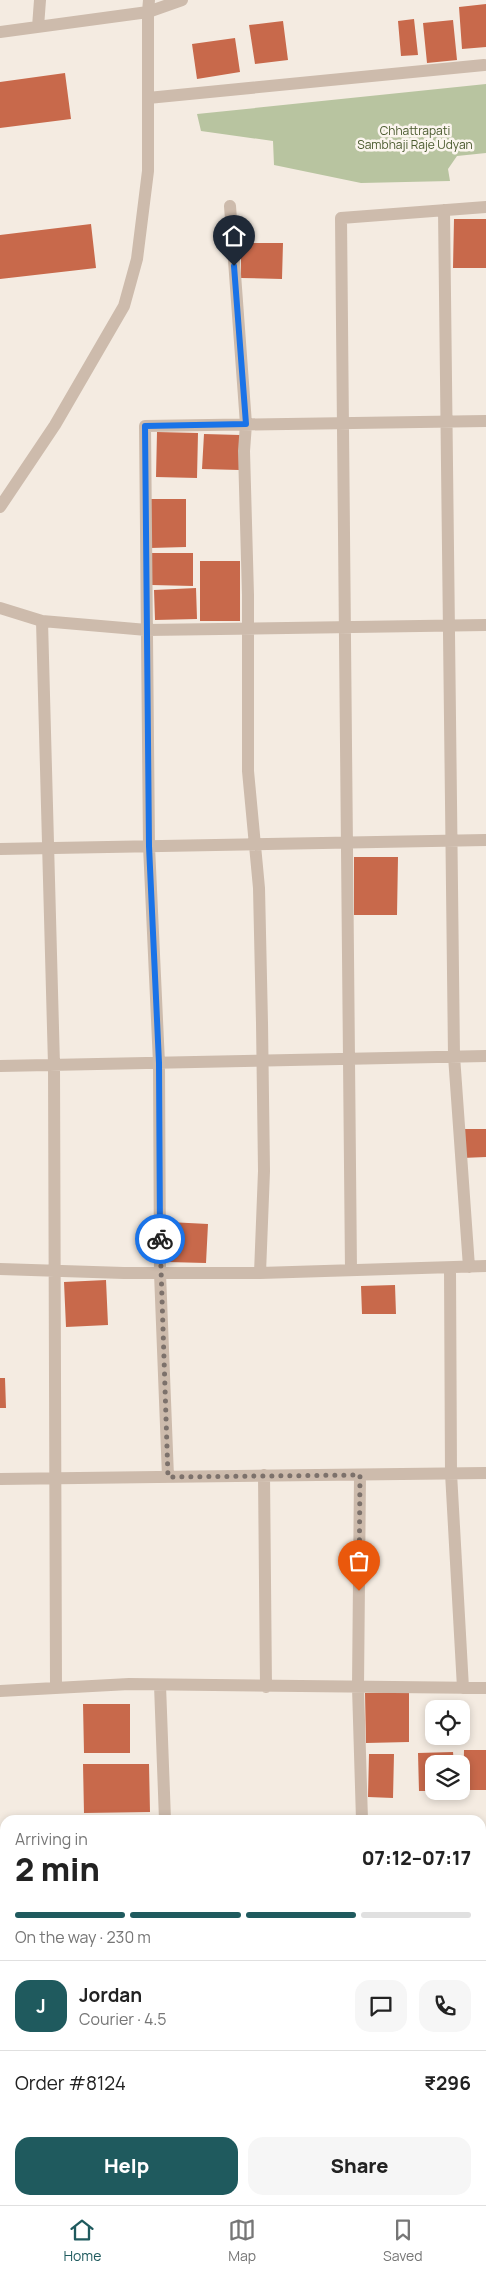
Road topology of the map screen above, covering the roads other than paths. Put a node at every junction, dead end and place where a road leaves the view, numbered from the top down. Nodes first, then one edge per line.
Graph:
1 (40, 0) edge
2 (182, 0) edge
3 (149, 6) edge
4 (38, 27) junction
5 (0, 32) edge
6 (484, 65) dead end
7 (148, 98) junction
8 (230, 206) dead end
9 (486, 207) edge
10 (444, 210) junction
11 (486, 421) edge
12 (447, 422) junction
13 (342, 423) junction
14 (246, 424) junction
15 (0, 507) edge
16 (0, 608) edge
17 (42, 621) junction
18 (486, 625) edge
19 (450, 626) junction
20 (346, 628) junction
21 (248, 629) junction
22 (147, 630) junction
23 (453, 840) junction
24 (486, 840) edge
25 (347, 842) junction
26 (254, 844) junction
27 (149, 846) junction
28 (48, 848) junction
29 (0, 849) edge
30 (454, 1056) junction
31 (486, 1056) edge
32 (349, 1059) junction
33 (262, 1061) junction
34 (159, 1063) junction
35 (54, 1065) junction
36 (0, 1066) edge
37 (486, 1266) edge
38 (469, 1267) junction
39 (450, 1268) junction
40 (0, 1269) edge
41 (351, 1270) junction
42 (54, 1271) junction
43 (160, 1273) junction
44 (260, 1273) junction
45 (451, 1473) junction
46 (486, 1473) edge
47 (360, 1475) junction
48 (264, 1476) junction
49 (168, 1477) junction
50 (55, 1478) junction
51 (0, 1479) edge
52 (160, 1685) junction
53 (266, 1687) junction
54 (358, 1687) junction
55 (56, 1688) junction
56 (463, 1688) junction
57 (486, 1688) edge
58 (0, 1692) edge
59 (165, 1815) edge
60 (362, 1815) edge

1 - 4 street
2 - 3 street
3 - 4 street
3 - 7 street
4 - 5 street
6 - 7 street
7 - 15 street
8 - 14 street
9 - 10 street
10 - 12 street
10 - 13 street
11 - 12 street
12 - 13 street
12 - 19 street
13 - 14 street
13 - 20 street
14 - 21 street
14 - 22 street
16 - 17 street
17 - 22 street
17 - 28 street
18 - 19 street
19 - 20 street
19 - 23 street
20 - 21 street
20 - 25 street
21 - 22 street
21 - 26 street
22 - 27 street
23 - 24 street
23 - 25 street
23 - 30 street
25 - 26 street
25 - 32 street
26 - 27 street
26 - 33 street
27 - 28 street
27 - 34 street
28 - 29 street
28 - 35 street
30 - 31 street
30 - 32 street
30 - 38 street
32 - 33 street
32 - 41 street
33 - 34 street
33 - 44 street
34 - 35 street
34 - 43 street
35 - 36 street
35 - 42 street
37 - 38 street
38 - 39 street
39 - 41 street
39 - 45 street
40 - 42 street
41 - 44 street
42 - 43 street
42 - 50 street
43 - 44 street
43 - 49 street
45 - 46 street
45 - 47 street
45 - 56 street
47 - 48 street
47 - 54 street
48 - 49 street
48 - 53 street
49 - 50 street
50 - 51 street
50 - 55 street
52 - 53 street
52 - 55 street
52 - 59 street
53 - 54 street
54 - 56 street
54 - 60 street
55 - 58 street
56 - 57 street

